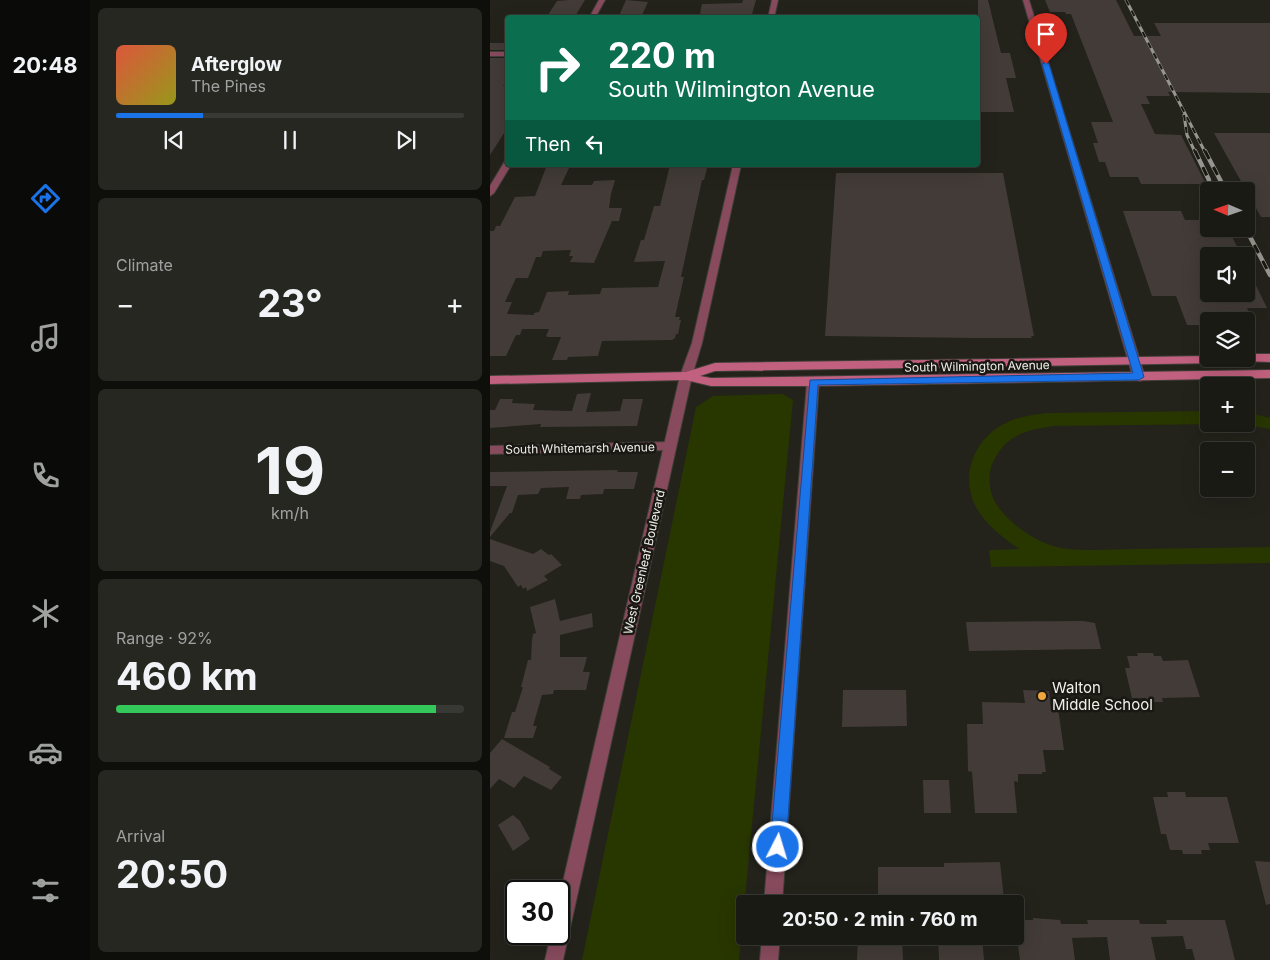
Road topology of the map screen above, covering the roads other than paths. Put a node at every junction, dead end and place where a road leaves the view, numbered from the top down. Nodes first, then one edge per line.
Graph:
1 (602, 0) edge
2 (774, 0) edge
3 (1026, 0) edge
4 (594, 15) edge
5 (772, 15) edge
6 (490, 54) edge
7 (505, 54) edge
8 (506, 167) edge
9 (738, 167) edge
10 (490, 193) edge
11 (1255, 358) edge
12 (1270, 358) edge
13 (1200, 359) edge
14 (1134, 360) junction
15 (1270, 374) edge
16 (686, 376) junction
17 (1139, 377) junction
18 (490, 380) edge
19 (813, 382) junction
20 (670, 446) junction
21 (490, 450) edge
22 (774, 895) edge
23 (770, 945) edge
24 (554, 960) edge
25 (769, 960) edge

1 - 4 street
2 - 5 street
3 - 14 street
6 - 7 street
8 - 10 street
9 - 16 street, West Greenleaf Boulevard
11 - 12 main road
13 - 14 main road, South Wilmington Avenue
14 - 16 main road, South Wilmington Avenue
14 - 17 street
15 - 17 main road, South Wilmington Avenue
16 - 18 main road, South Wilmington Avenue
16 - 19 main road, South Wilmington Avenue
16 - 20 street, West Greenleaf Boulevard
17 - 19 main road, South Wilmington Avenue
19 - 22 street
20 - 21 street, South Whitemarsh Avenue
20 - 24 street, West Greenleaf Boulevard
23 - 25 street

